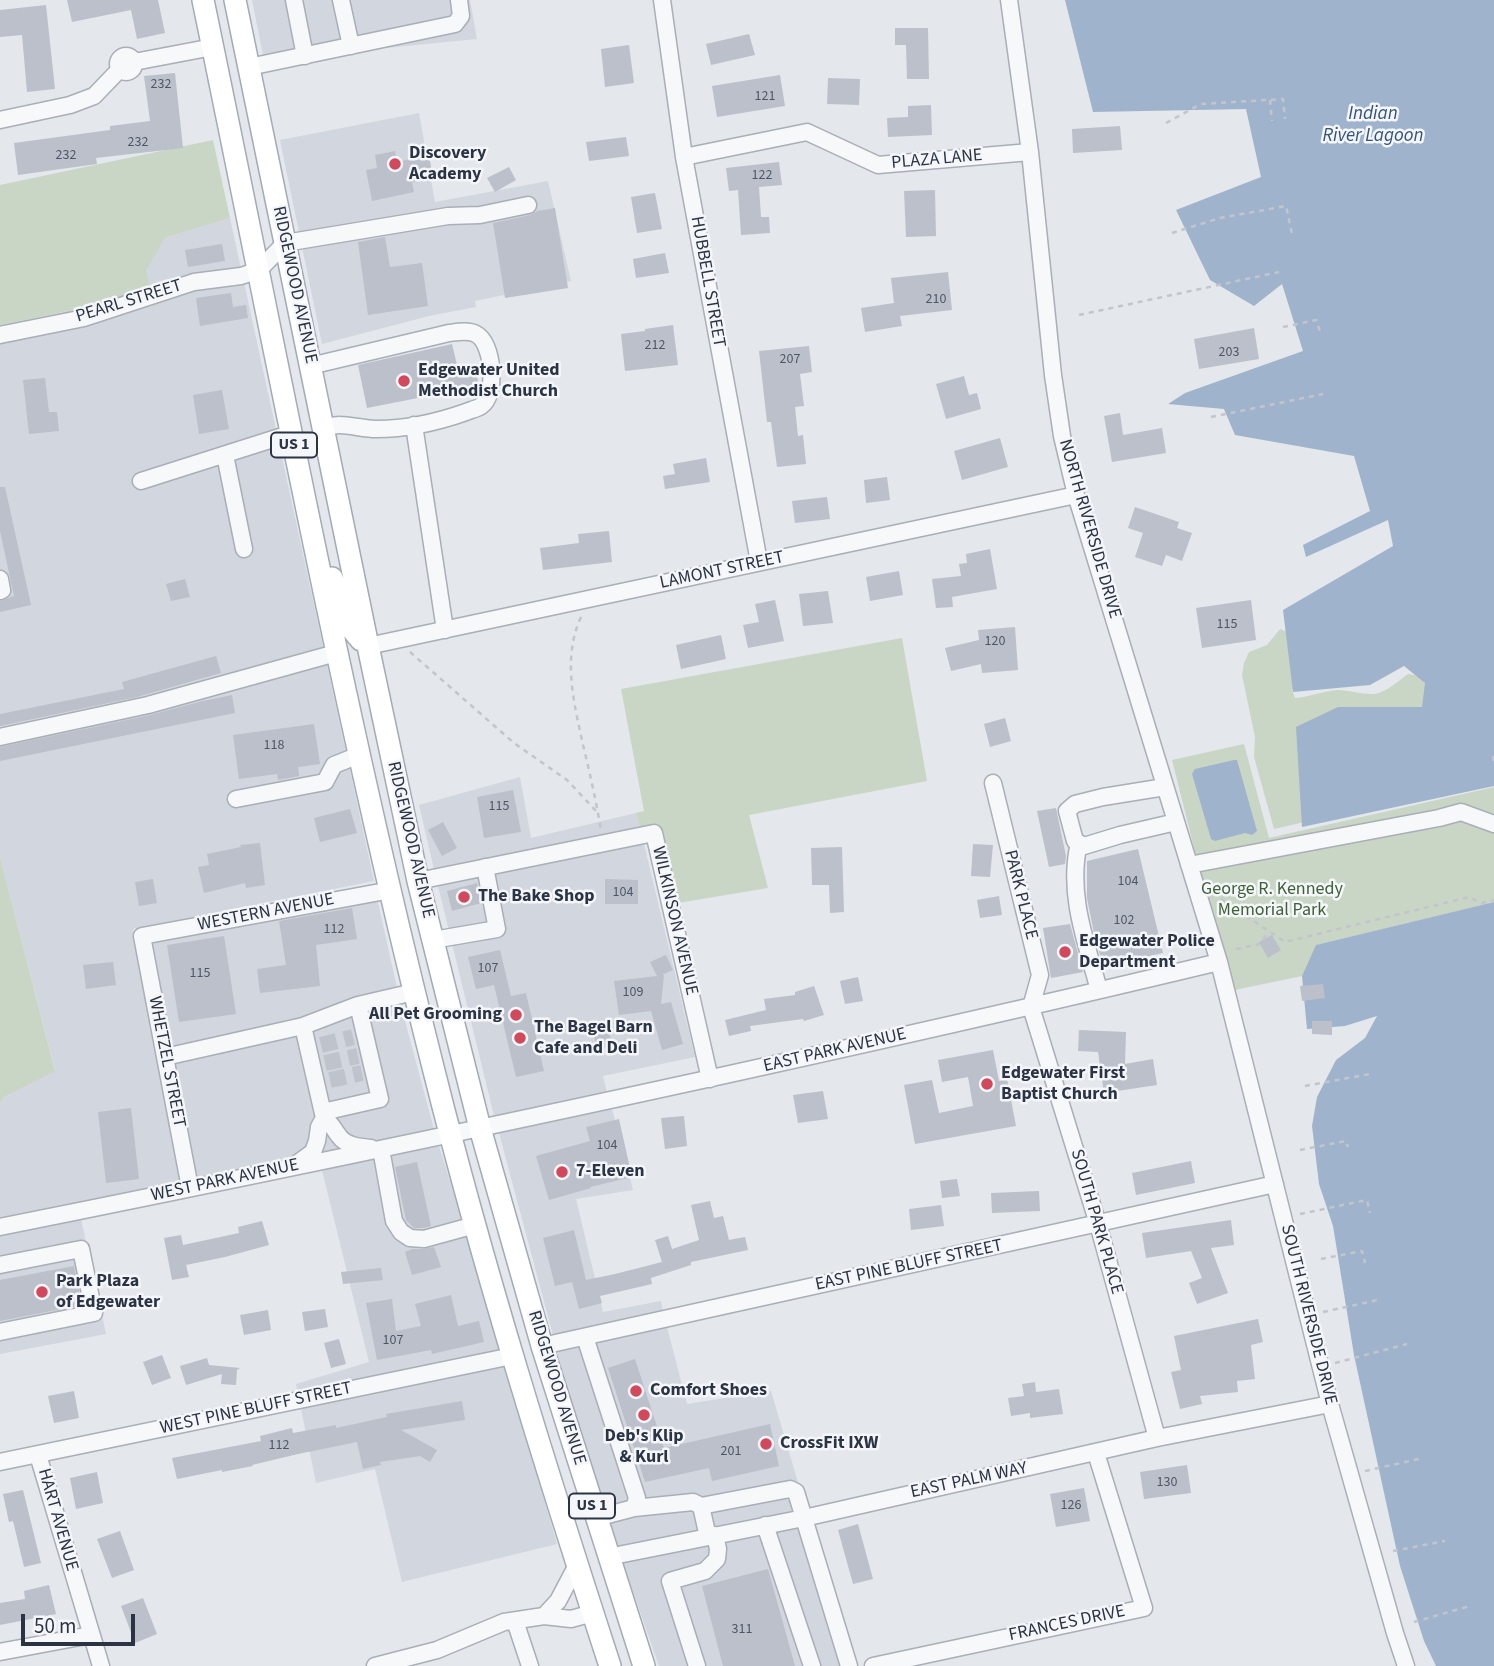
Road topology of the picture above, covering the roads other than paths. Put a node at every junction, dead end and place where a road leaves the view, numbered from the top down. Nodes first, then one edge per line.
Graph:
1 (203, 0) edge
2 (235, 0) edge
3 (294, 0) edge
4 (341, 0) edge
5 (458, 0) edge
6 (662, 0) edge
7 (1009, 0) edge
8 (351, 46) junction
9 (213, 47) junction
10 (305, 56) junction
11 (249, 67) junction
12 (1, 115) edge
13 (1030, 152) junction
14 (684, 157) junction
15 (527, 205) dead end
16 (285, 243) junction
17 (259, 270) junction
18 (0, 335) edge
19 (310, 366) junction
20 (414, 425) junction
21 (323, 429) junction
22 (292, 433) junction
23 (225, 455) junction
24 (141, 481) dead end
25 (1076, 495) junction
26 (315, 547) junction
27 (244, 549) dead end
28 (759, 562) junction
29 (0, 579) edge
30 (0, 591) edge
31 (445, 630) junction
32 (368, 646) junction
33 (337, 653) junction
34 (0, 737) edge
35 (359, 755) junction
36 (993, 783) dead end
37 (1165, 787) junction
38 (236, 799) dead end
39 (1176, 822) junction
40 (1494, 824) edge
41 (1079, 843) junction
42 (1189, 866) junction
43 (485, 867) junction
44 (418, 881) junction
45 (391, 890) junction
46 (142, 936) joint
47 (433, 940) junction
48 (1219, 961) junction
49 (1099, 990) junction
50 (414, 992) junction
51 (358, 1005) junction
52 (1031, 1007) junction
53 (303, 1026) junction
54 (165, 1057) junction
55 (710, 1079) junction
56 (323, 1115) junction
57 (480, 1128) junction
58 (450, 1135) junction
59 (381, 1149) junction
60 (294, 1167) junction
61 (1275, 1184) junction
62 (190, 1188) junction
63 (1098, 1224) junction
64 (475, 1226) junction
65 (0, 1227) edge
66 (0, 1265) edge
67 (0, 1332) edge
68 (585, 1337) junction
69 (542, 1346) junction
70 (512, 1356) junction
71 (520, 1379) junction
72 (1330, 1404) junction
73 (1157, 1438) junction
74 (1096, 1453) junction
75 (38, 1455) junction
76 (0, 1462) edge
77 (701, 1506) junction
78 (634, 1508) junction
79 (804, 1517) junction
80 (596, 1518) junction
81 (765, 1525) junction
82 (711, 1536) junction
83 (608, 1557) junction
84 (577, 1564) junction
85 (593, 1613) junction
86 (544, 1616) junction
87 (514, 1621) junction
88 (91, 1634) junction
89 (0, 1652) edge
90 (101, 1666) edge
91 (375, 1666) edge
92 (530, 1666) edge
93 (610, 1666) edge
94 (644, 1666) edge
95 (696, 1666) edge
96 (812, 1666) edge
97 (849, 1666) edge
98 (873, 1666) edge
99 (1406, 1666) edge

1 - 9 main road, RIDGEWOOD AVENUE / US 1
2 - 11 main road, RIDGEWOOD AVENUE / US 1
3 - 10 street
4 - 8 street
5 - 8 street
6 - 14 street, HUBBELL STREET
7 - 13 street, NORTH RIVERSIDE DRIVE
8 - 10 street
9 - 12 street
9 - 17 main road, RIDGEWOOD AVENUE / US 1
10 - 11 street
11 - 16 main road, RIDGEWOOD AVENUE / US 1
13 - 14 street, PLAZA LANE
13 - 25 street, NORTH RIVERSIDE DRIVE
14 - 28 street, HUBBELL STREET
15 - 16 street
16 - 17 street
16 - 19 main road, RIDGEWOOD AVENUE / US 1
17 - 18 street, PEARL STREET
17 - 22 main road, RIDGEWOOD AVENUE / US 1
19 - 20 street
19 - 21 main road, RIDGEWOOD AVENUE / US 1
20 - 21 street
20 - 31 street
21 - 32 main road, RIDGEWOOD AVENUE / US 1
22 - 23 street
22 - 26 main road, RIDGEWOOD AVENUE / US 1
23 - 24 street
23 - 27 street
25 - 28 street, LAMONT STREET
25 - 37 street, NORTH RIVERSIDE DRIVE
26 - 32 main road
26 - 33 main road, RIDGEWOOD AVENUE / US 1
28 - 31 street, LAMONT STREET
29 - 30 street
31 - 32 street, LAMONT STREET
32 - 44 main road, RIDGEWOOD AVENUE / US 1
33 - 34 street
33 - 35 main road, RIDGEWOOD AVENUE / US 1
35 - 38 street
35 - 45 main road, RIDGEWOOD AVENUE / US 1
36 - 52 street, PARK PLACE
37 - 39 street, NORTH RIVERSIDE DRIVE
37 - 41 street
39 - 41 street
39 - 42 street, NORTH RIVERSIDE DRIVE
40 - 42 street
41 - 49 street
42 - 48 street, NORTH RIVERSIDE DRIVE
43 - 44 street, WILKINSON AVENUE
43 - 47 street
43 - 55 street, WILKINSON AVENUE
44 - 47 main road, RIDGEWOOD AVENUE / US 1
45 - 46 street, WESTERN AVENUE
45 - 50 main road, RIDGEWOOD AVENUE / US 1
46 - 54 street, WHETZEL STREET
47 - 57 main road, RIDGEWOOD AVENUE / US 1
48 - 49 street, EAST PARK AVENUE
48 - 61 street, SOUTH RIVERSIDE DRIVE
49 - 52 street, EAST PARK AVENUE
50 - 51 street
50 - 58 main road, RIDGEWOOD AVENUE / US 1
51 - 53 street
51 - 56 street
52 - 55 street, EAST PARK AVENUE
52 - 63 street, SOUTH PARK PLACE
53 - 54 street
53 - 56 street
54 - 62 street, WHETZEL STREET
55 - 57 street, EAST PARK AVENUE
56 - 59 street
56 - 60 street
57 - 58 street, EAST PARK AVENUE
57 - 69 main road, RIDGEWOOD AVENUE / US 1
58 - 59 street, WEST PARK AVENUE
58 - 64 main road, RIDGEWOOD AVENUE / US 1
59 - 60 street, WEST PARK AVENUE
59 - 64 street
60 - 62 street, WEST PARK AVENUE
61 - 63 street, EAST PINE BLUFF STREET
61 - 72 street, SOUTH RIVERSIDE DRIVE
62 - 65 street, WEST PARK AVENUE
63 - 68 street, EAST PINE BLUFF STREET
63 - 73 street, SOUTH PARK PLACE
64 - 70 main road, RIDGEWOOD AVENUE / US 1
66 - 67 street
68 - 69 street, EAST PINE BLUFF STREET
68 - 78 street
69 - 80 main road, RIDGEWOOD AVENUE / US 1
70 - 71 main road, RIDGEWOOD AVENUE / US 1
70 - 75 street, WEST PINE BLUFF STREET
71 - 83 main road
71 - 84 main road, RIDGEWOOD AVENUE / US 1
72 - 73 street, EAST PALM WAY
72 - 99 street, SOUTH RIVERSIDE DRIVE
73 - 74 street, EAST PALM WAY
74 - 79 street, EAST PALM WAY
74 - 98 street, FRANCES DRIVE
75 - 76 street, WEST PINE BLUFF STREET
75 - 88 street, HART AVENUE
77 - 78 street
77 - 79 street
77 - 82 street
78 - 80 street
79 - 81 street, EAST PALM WAY
79 - 97 street
80 - 83 main road, RIDGEWOOD AVENUE / US 1
81 - 82 street, EAST PALM WAY
81 - 96 street
82 - 83 street, EAST PALM WAY
82 - 95 street
83 - 94 main road, RIDGEWOOD AVENUE / US 1
84 - 85 main road, RIDGEWOOD AVENUE / US 1
84 - 86 street
85 - 86 street
85 - 93 main road, RIDGEWOOD AVENUE / US 1
86 - 87 street
87 - 91 street
87 - 92 street
88 - 89 street
88 - 90 street, HART AVENUE

